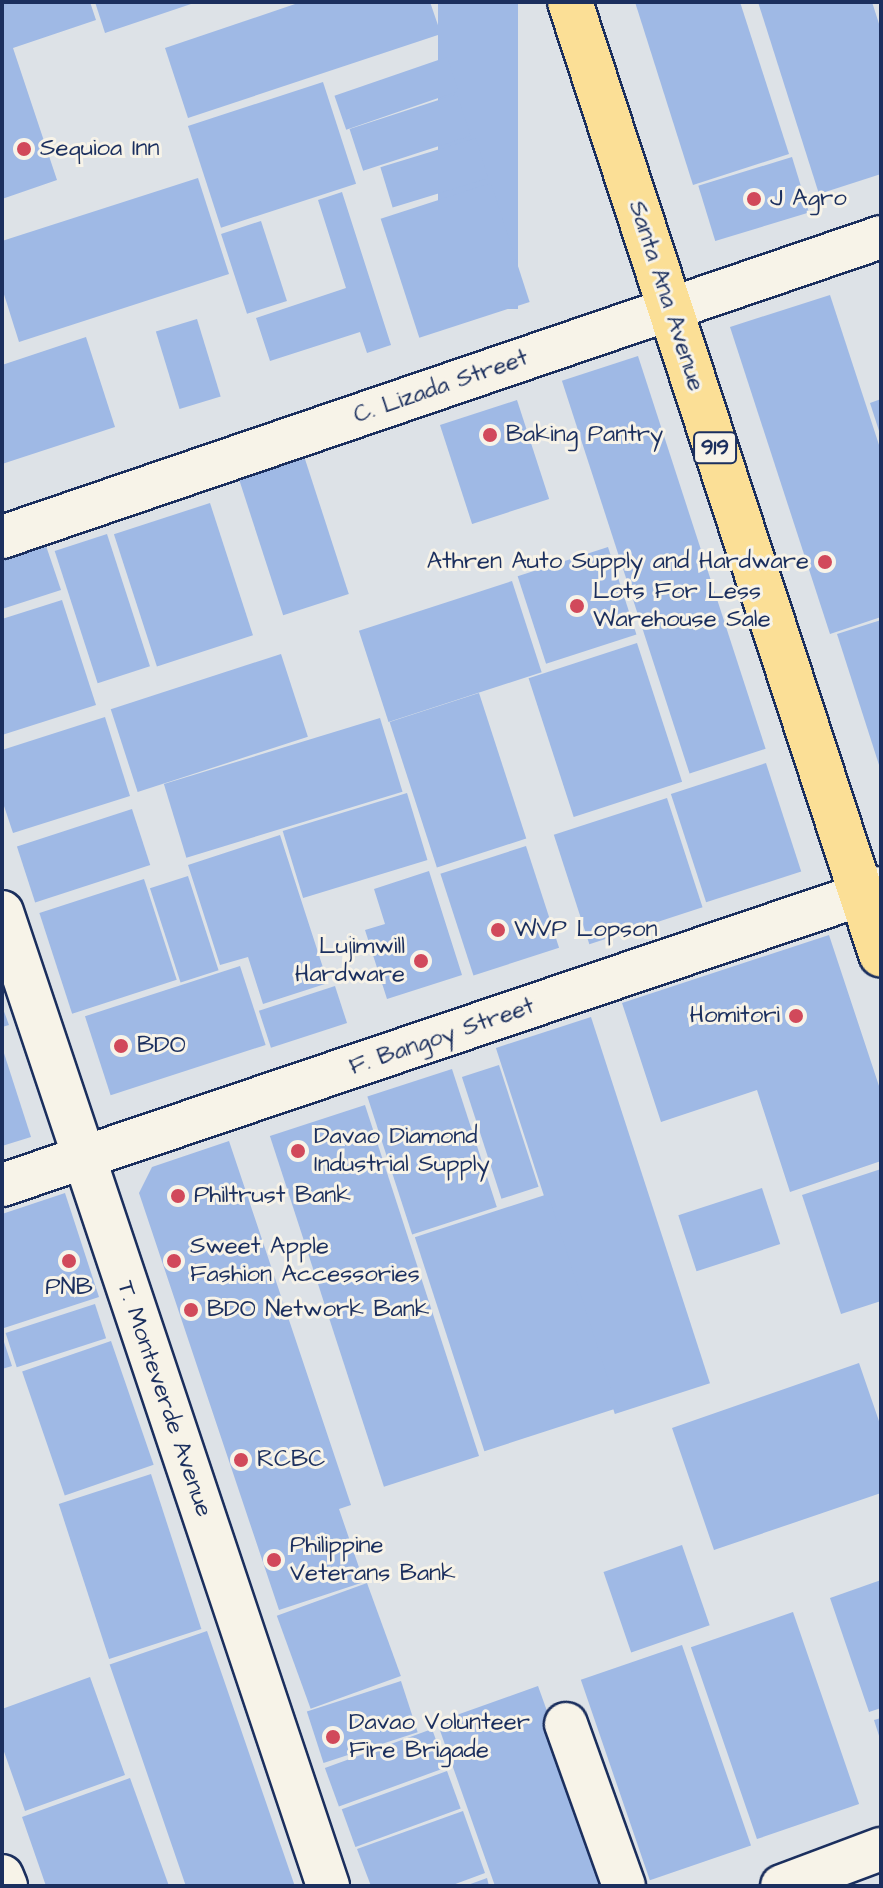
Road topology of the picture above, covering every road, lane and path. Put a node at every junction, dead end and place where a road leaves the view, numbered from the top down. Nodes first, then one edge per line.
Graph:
1 (570, 2) edge
2 (881, 237) edge
3 (670, 309) junction
4 (2, 537) edge
5 (871, 892) edge
6 (2, 912) edge
7 (881, 954) edge
8 (83, 1158) junction
9 (2, 1185) edge
10 (566, 1724) dead end
11 (881, 1849) edge
12 (2, 1876) edge
13 (6, 1886) edge
14 (328, 1886) edge
15 (624, 1886) edge
16 (782, 1886) edge

1 - 3 main road, Santa Ana Avenue / 919
2 - 3 street, C. Lizada Street
3 - 4 street, C. Lizada Street
3 - 5 main road, Santa Ana Avenue / 919
5 - 7 main road, Santa Ana Avenue / 919
5 - 8 street, F. Bangoy Street
6 - 8 street, T. Monteverde Avenue
8 - 9 street, F. Bangoy Street
8 - 14 street, T. Monteverde Avenue
10 - 15 street
11 - 16 street
12 - 13 street

